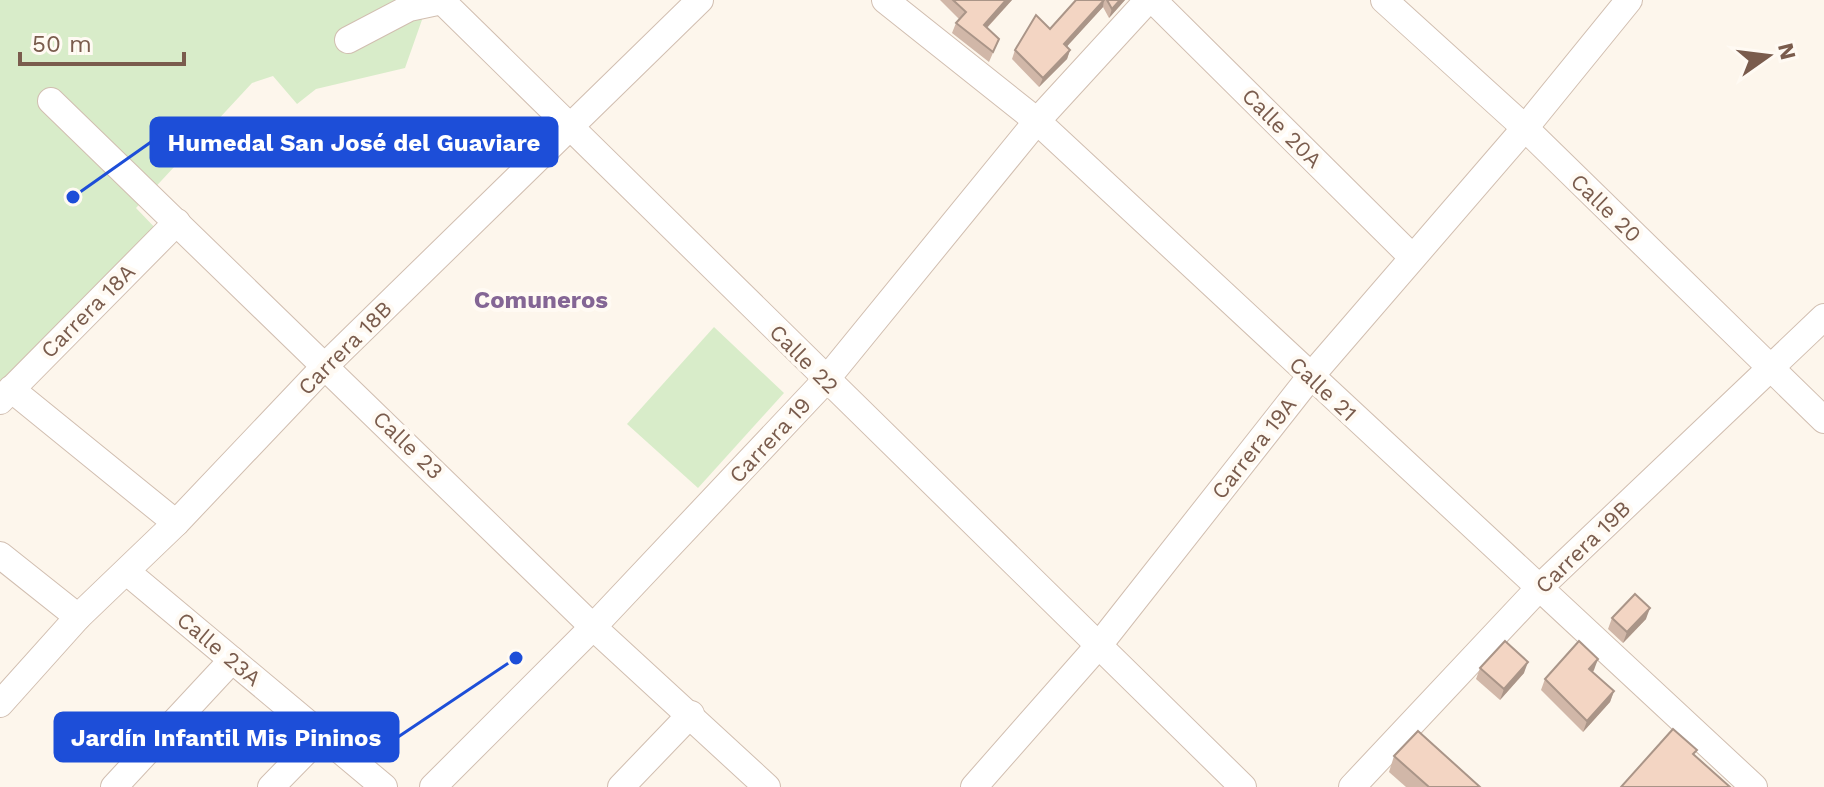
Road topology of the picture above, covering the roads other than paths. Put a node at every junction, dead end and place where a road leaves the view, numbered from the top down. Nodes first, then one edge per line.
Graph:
1 (700, 0) edge
2 (885, 0) edge
3 (1150, 0) edge
4 (1384, 0) edge
5 (1629, 0) edge
6 (348, 40) dead end
7 (51, 101) dead end
8 (1037, 121) junction
9 (570, 126) junction
10 (1525, 128) junction
11 (177, 222) junction
12 (1411, 256) junction
13 (1824, 317) edge
14 (326, 365) junction
15 (1771, 369) junction
16 (1310, 377) junction
17 (825, 381) junction
18 (6, 395) edge
19 (1824, 420) edge
20 (176, 523) junction
21 (0, 555) edge
22 (127, 572) junction
23 (1539, 588) junction
24 (78, 617) junction
25 (593, 627) junction
26 (1099, 645) junction
27 (232, 660) junction
28 (0, 704) edge
29 (691, 714) junction
30 (322, 735) junction
31 (114, 787) edge
32 (271, 787) edge
33 (384, 787) edge
34 (433, 787) edge
35 (621, 787) edge
36 (767, 787) edge
37 (974, 787) edge
38 (1243, 787) edge
39 (1352, 787) edge
40 (1754, 787) edge

1 - 9 street, Carrera 18B
2 - 8 street, Calle 21
3 - 8 street, Carrera 19
3 - 12 street, Calle 20A
4 - 10 street, Calle 20
5 - 10 street, Carrera 19A
6 - 9 street, Calle 22
7 - 11 street, Calle 23
8 - 16 street, Calle 21
8 - 17 street, Carrera 19
9 - 14 street, Carrera 18B
9 - 17 street, Calle 22
10 - 12 street, Carrera 19A
10 - 15 street, Calle 20
11 - 14 street, Calle 23
11 - 18 street, Carrera 18A
12 - 16 street, Carrera 19A
13 - 15 street, Carrera 19B
14 - 20 street, Carrera 18B
14 - 25 street, Calle 23
15 - 19 street, Calle 20
15 - 23 street, Carrera 19B
16 - 23 street, Calle 21
16 - 26 street, Carrera 19A
17 - 25 street, Carrera 19
17 - 26 street, Calle 22
18 - 20 street
20 - 22 street, Carrera 18B
21 - 24 street
22 - 24 street, Carrera 18B
22 - 27 street, Calle 23A
23 - 39 street, Carrera 19B
23 - 40 street, Calle 21
24 - 28 street, Carrera 18B
25 - 29 street, Calle 23
25 - 34 street, Carrera 19
26 - 37 street, Carrera 19A
26 - 38 street, Calle 22
27 - 30 street, Calle 23A
27 - 31 street
29 - 35 street
29 - 36 street, Calle 23
30 - 32 street
30 - 33 street, Calle 23A

